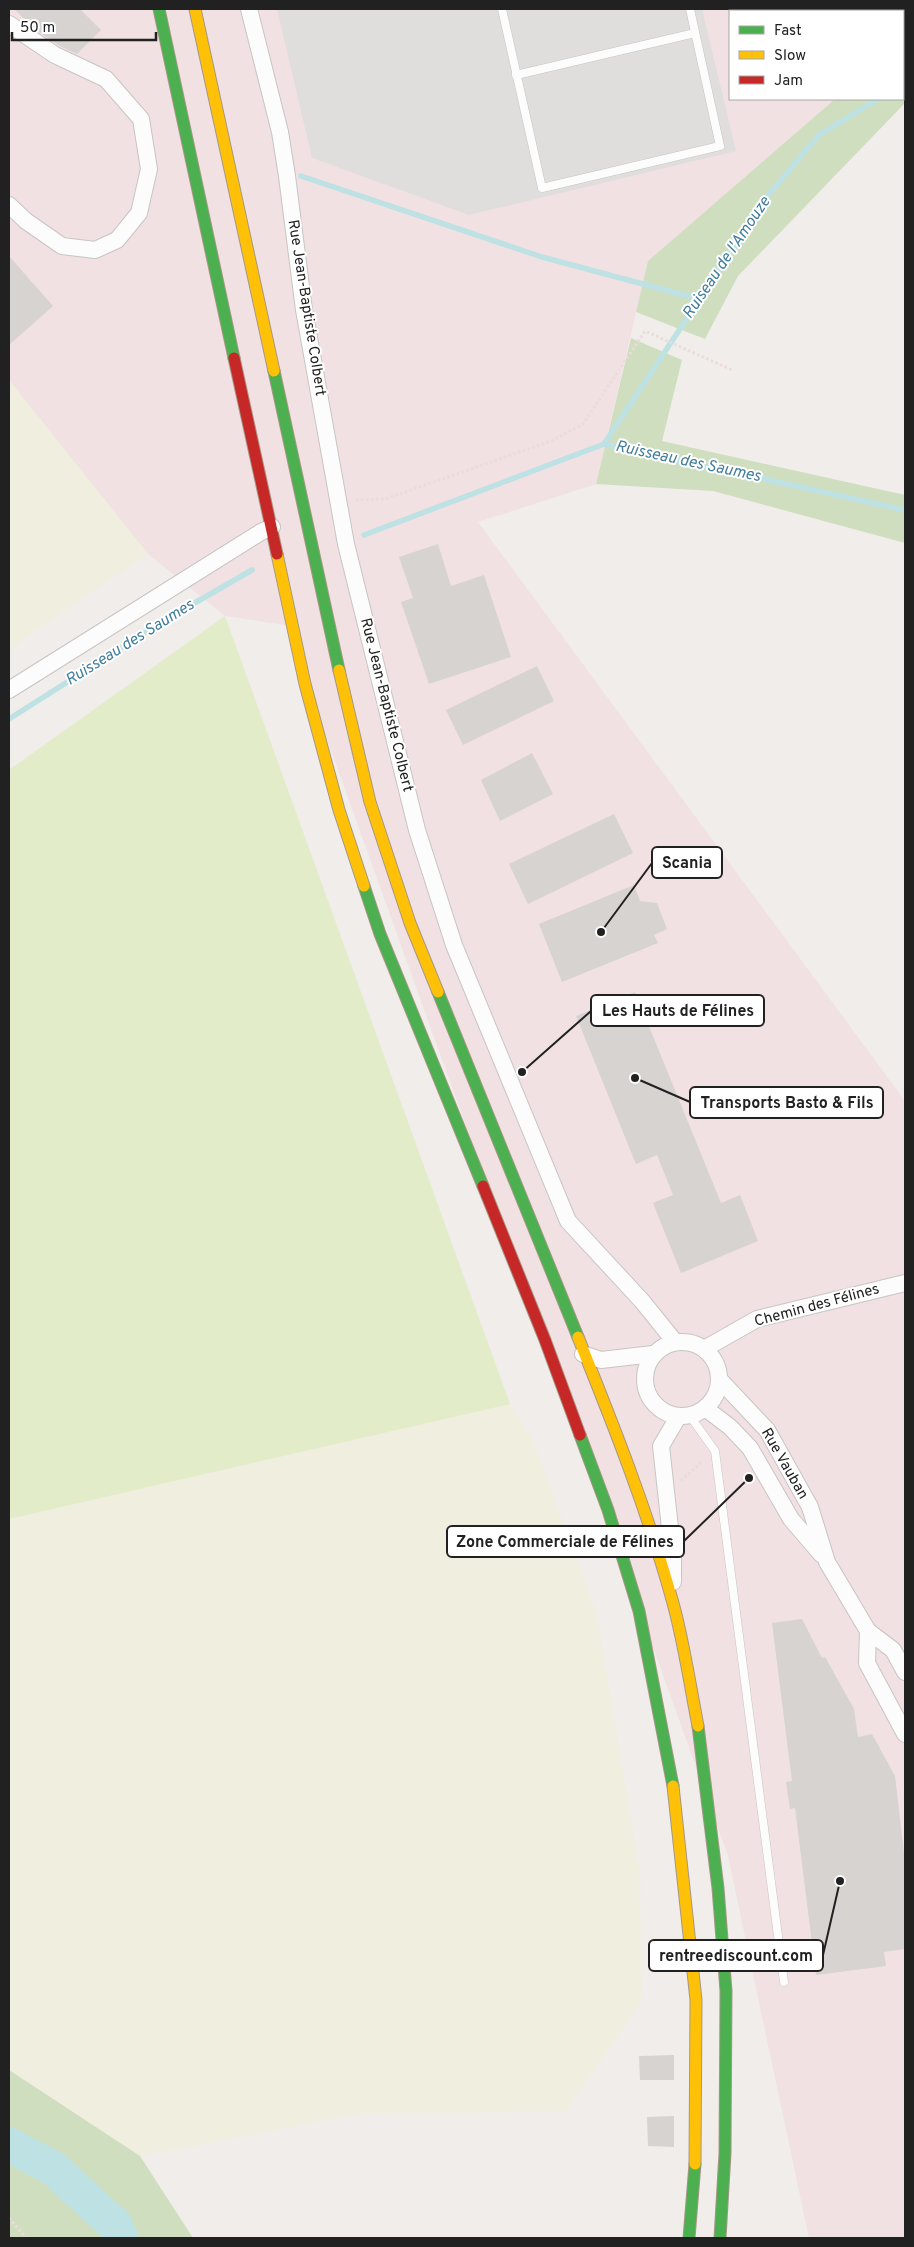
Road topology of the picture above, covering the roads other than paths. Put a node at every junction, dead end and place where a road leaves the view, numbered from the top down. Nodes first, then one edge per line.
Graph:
1 (159, 9) edge
2 (195, 9) edge
3 (248, 9) edge
4 (502, 9) edge
5 (690, 9) edge
6 (9, 24) edge
7 (695, 33) junction
8 (516, 75) junction
9 (9, 205) edge
10 (272, 528) junction
11 (9, 690) edge
12 (905, 1283) edge
13 (675, 1342) junction
14 (704, 1349) junction
15 (583, 1354) junction
16 (653, 1354) junction
17 (719, 1379) junction
18 (705, 1408) junction
19 (684, 1416) junction
20 (827, 1562) junction
21 (673, 1604) junction
22 (868, 1631) junction
23 (905, 1672) edge
24 (905, 1734) edge
25 (784, 1982) dead end
26 (689, 2238) edge
27 (720, 2238) edge

1 - 10 main road
2 - 15 main road
3 - 13 street, Rue Jean-Baptiste Colbert
4 - 8 lane
5 - 7 lane
6 - 9 street
7 - 8 lane
7 - 8 lane
10 - 11 street
10 - 26 main road
12 - 14 street, Chemin des Félines
13 - 14 street
13 - 16 street
14 - 17 street
15 - 16 street
15 - 21 main road
16 - 19 street
17 - 18 street
17 - 20 street, Rue Vauban
18 - 19 street
18 - 20 street, Rue Vauban
19 - 21 street
19 - 25 lane
20 - 22 street, Rue Vauban
21 - 27 main road
22 - 23 street, Rue Vauban
22 - 24 street

